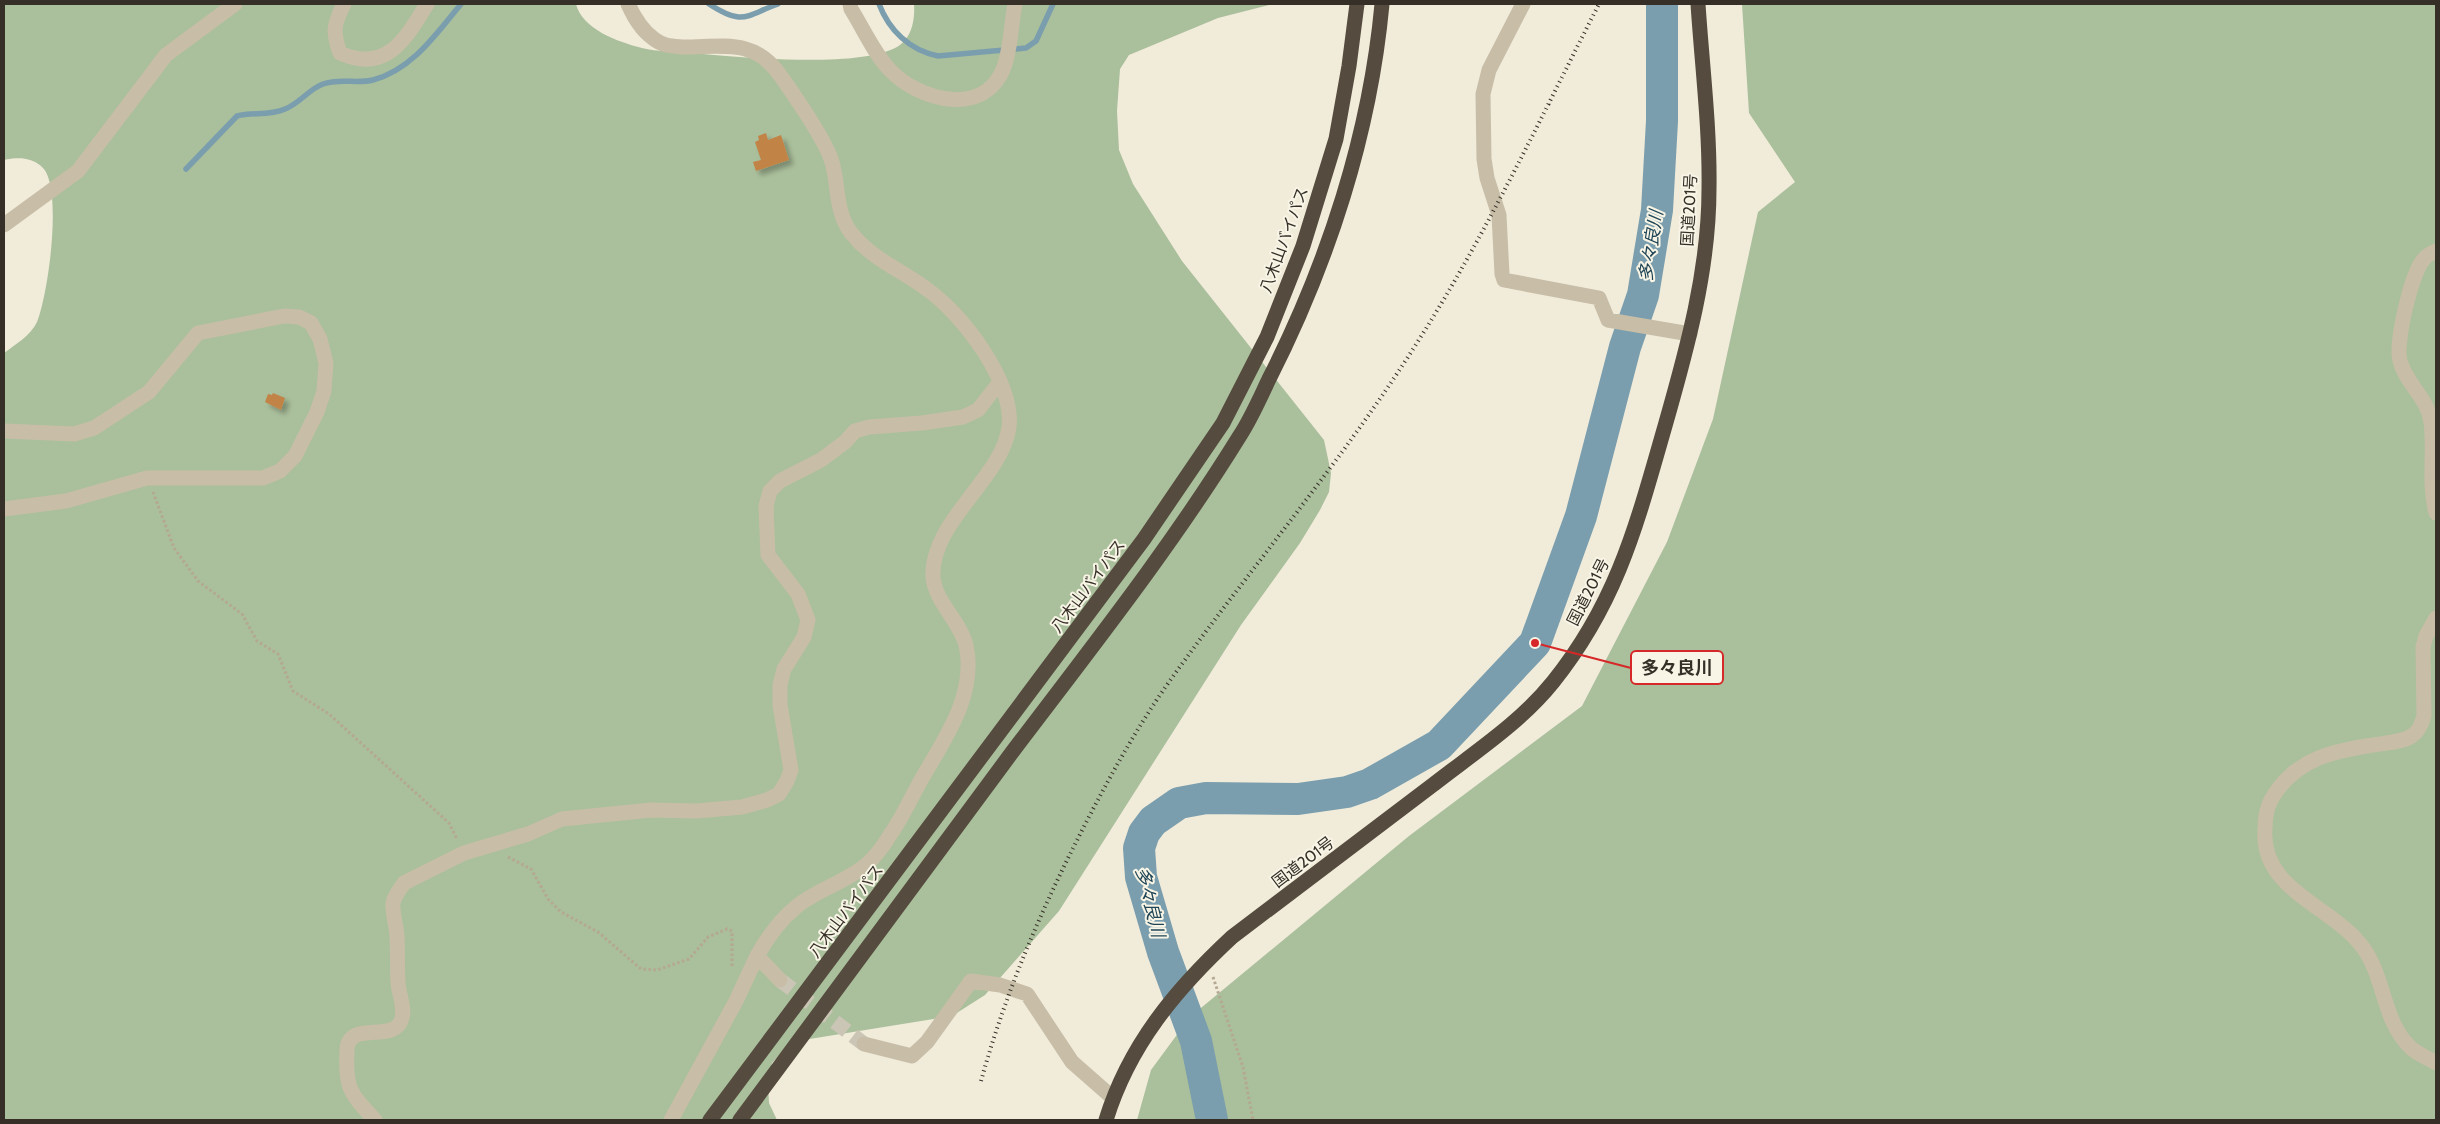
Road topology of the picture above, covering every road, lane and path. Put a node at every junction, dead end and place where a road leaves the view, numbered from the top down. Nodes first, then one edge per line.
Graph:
1 (235, 4) edge
2 (344, 4) edge
3 (427, 4) edge
4 (628, 4) edge
5 (850, 4) edge
6 (1015, 4) edge
7 (1357, 4) edge
8 (1382, 4) edge
9 (1523, 4) edge
10 (1698, 4) edge
11 (4, 225) edge
12 (2436, 251) edge
13 (1690, 334) junction
14 (999, 384) junction
15 (4, 431) edge
16 (147, 478) junction
17 (4, 509) edge
18 (2436, 513) edge
19 (2436, 618) edge
20 (504, 840) junction
21 (464, 853) junction
22 (757, 956) junction
23 (1208, 959) junction
24 (732, 972) dead end
25 (780, 980) tunnel mouth
26 (864, 1044) tunnel mouth
27 (2436, 1062) edge
28 (1113, 1098) junction
29 (375, 1120) edge
30 (671, 1120) edge
31 (710, 1120) edge
32 (740, 1120) edge
33 (1106, 1120) edge
34 (1253, 1120) edge

1 - 11 street
2 - 3 street
4 - 14 street
5 - 6 street
7 - 31 highway, 八木山バイパス
8 - 32 highway
9 - 13 street
10 - 13 highway, 国道201号
12 - 18 street
13 - 23 highway, 国道201号
14 - 20 street
14 - 22 street
15 - 16 street
16 - 17 street
16 - 21 path
19 - 27 street
20 - 21 street
20 - 24 path
21 - 29 street
22 - 25 street
22 - 30 street
23 - 28 highway, 国道201号
23 - 34 path
26 - 28 street
28 - 33 highway, 国道201号

